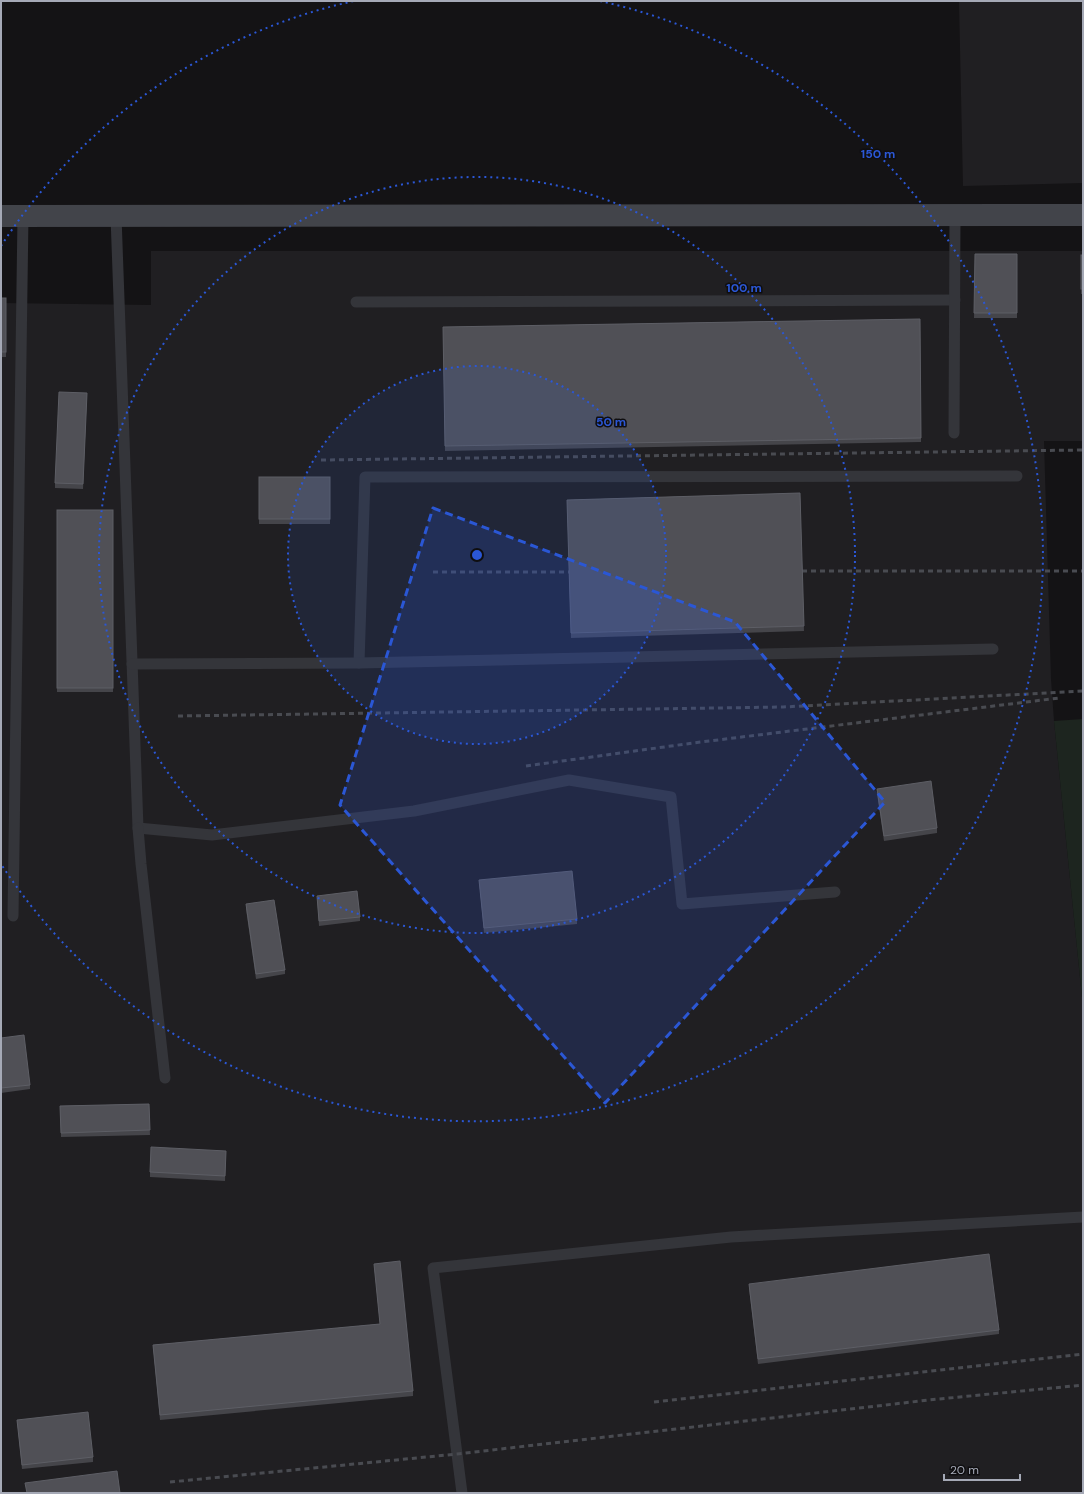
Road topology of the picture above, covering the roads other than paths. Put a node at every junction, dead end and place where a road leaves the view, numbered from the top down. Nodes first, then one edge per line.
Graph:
1 (1083, 215) edge
2 (1, 216) edge
3 (23, 216) junction
4 (116, 216) junction
5 (955, 216) junction
6 (954, 300) junction
7 (356, 302) dead end
8 (954, 433) dead end
9 (1017, 476) dead end
10 (993, 649) dead end
11 (359, 663) junction
12 (132, 664) junction
13 (138, 828) junction
14 (835, 892) dead end
15 (13, 916) dead end
16 (165, 1078) dead end
17 (1083, 1217) edge
18 (462, 1493) edge

1 - 5 street
2 - 3 street
3 - 4 street
3 - 15 lane
4 - 5 street
4 - 12 lane
5 - 6 lane
6 - 7 lane
6 - 8 lane
9 - 11 lane
10 - 11 lane
11 - 12 lane
12 - 13 lane
13 - 14 lane
13 - 16 lane
17 - 18 lane

